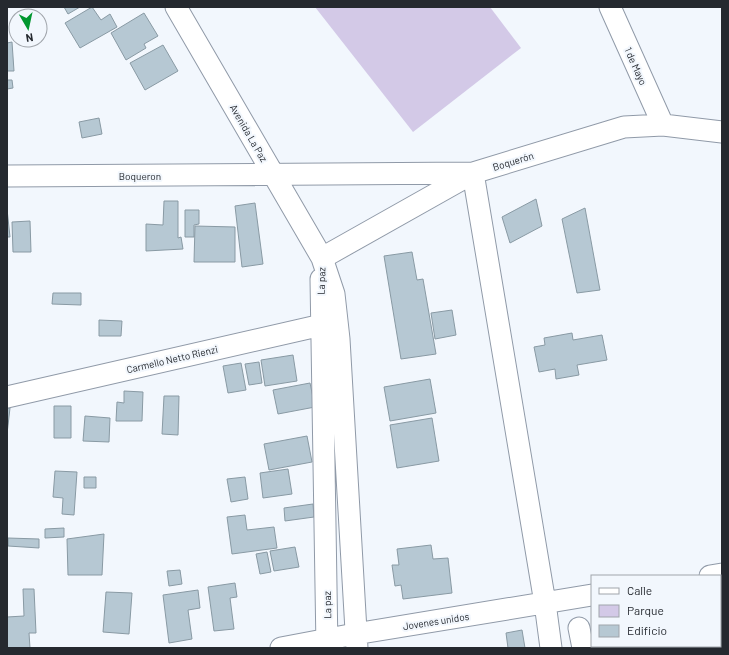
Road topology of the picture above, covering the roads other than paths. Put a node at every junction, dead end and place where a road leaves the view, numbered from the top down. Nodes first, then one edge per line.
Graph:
1 (176, 7) edge
2 (610, 7) edge
3 (663, 125) junction
4 (722, 132) edge
5 (473, 173) junction
6 (7, 176) edge
7 (273, 176) junction
8 (322, 258) junction
9 (329, 323) junction
10 (7, 397) edge
11 (591, 595) edge
12 (545, 603) junction
13 (356, 641) edge
14 (327, 644) edge
15 (281, 648) edge
16 (551, 648) edge

1 - 7 street, Avenida La Paz
2 - 3 street, 1 de Mayo
3 - 4 street, Boquerón
3 - 5 street, Boquerón
5 - 7 street, Boqueron
5 - 8 street, Boquerón
5 - 12 street
6 - 7 street, Boqueron
7 - 8 street, Avenida La Paz
8 - 9 street, La paz
9 - 10 street, Carmello Netto Rienzi
9 - 13 street, La paz
9 - 14 street, La paz
11 - 12 street, Jovenes unidos
12 - 13 street, Jovenes unidos
12 - 16 street
13 - 14 street, Jovenes unidos
14 - 15 street, Jovenes unidos

